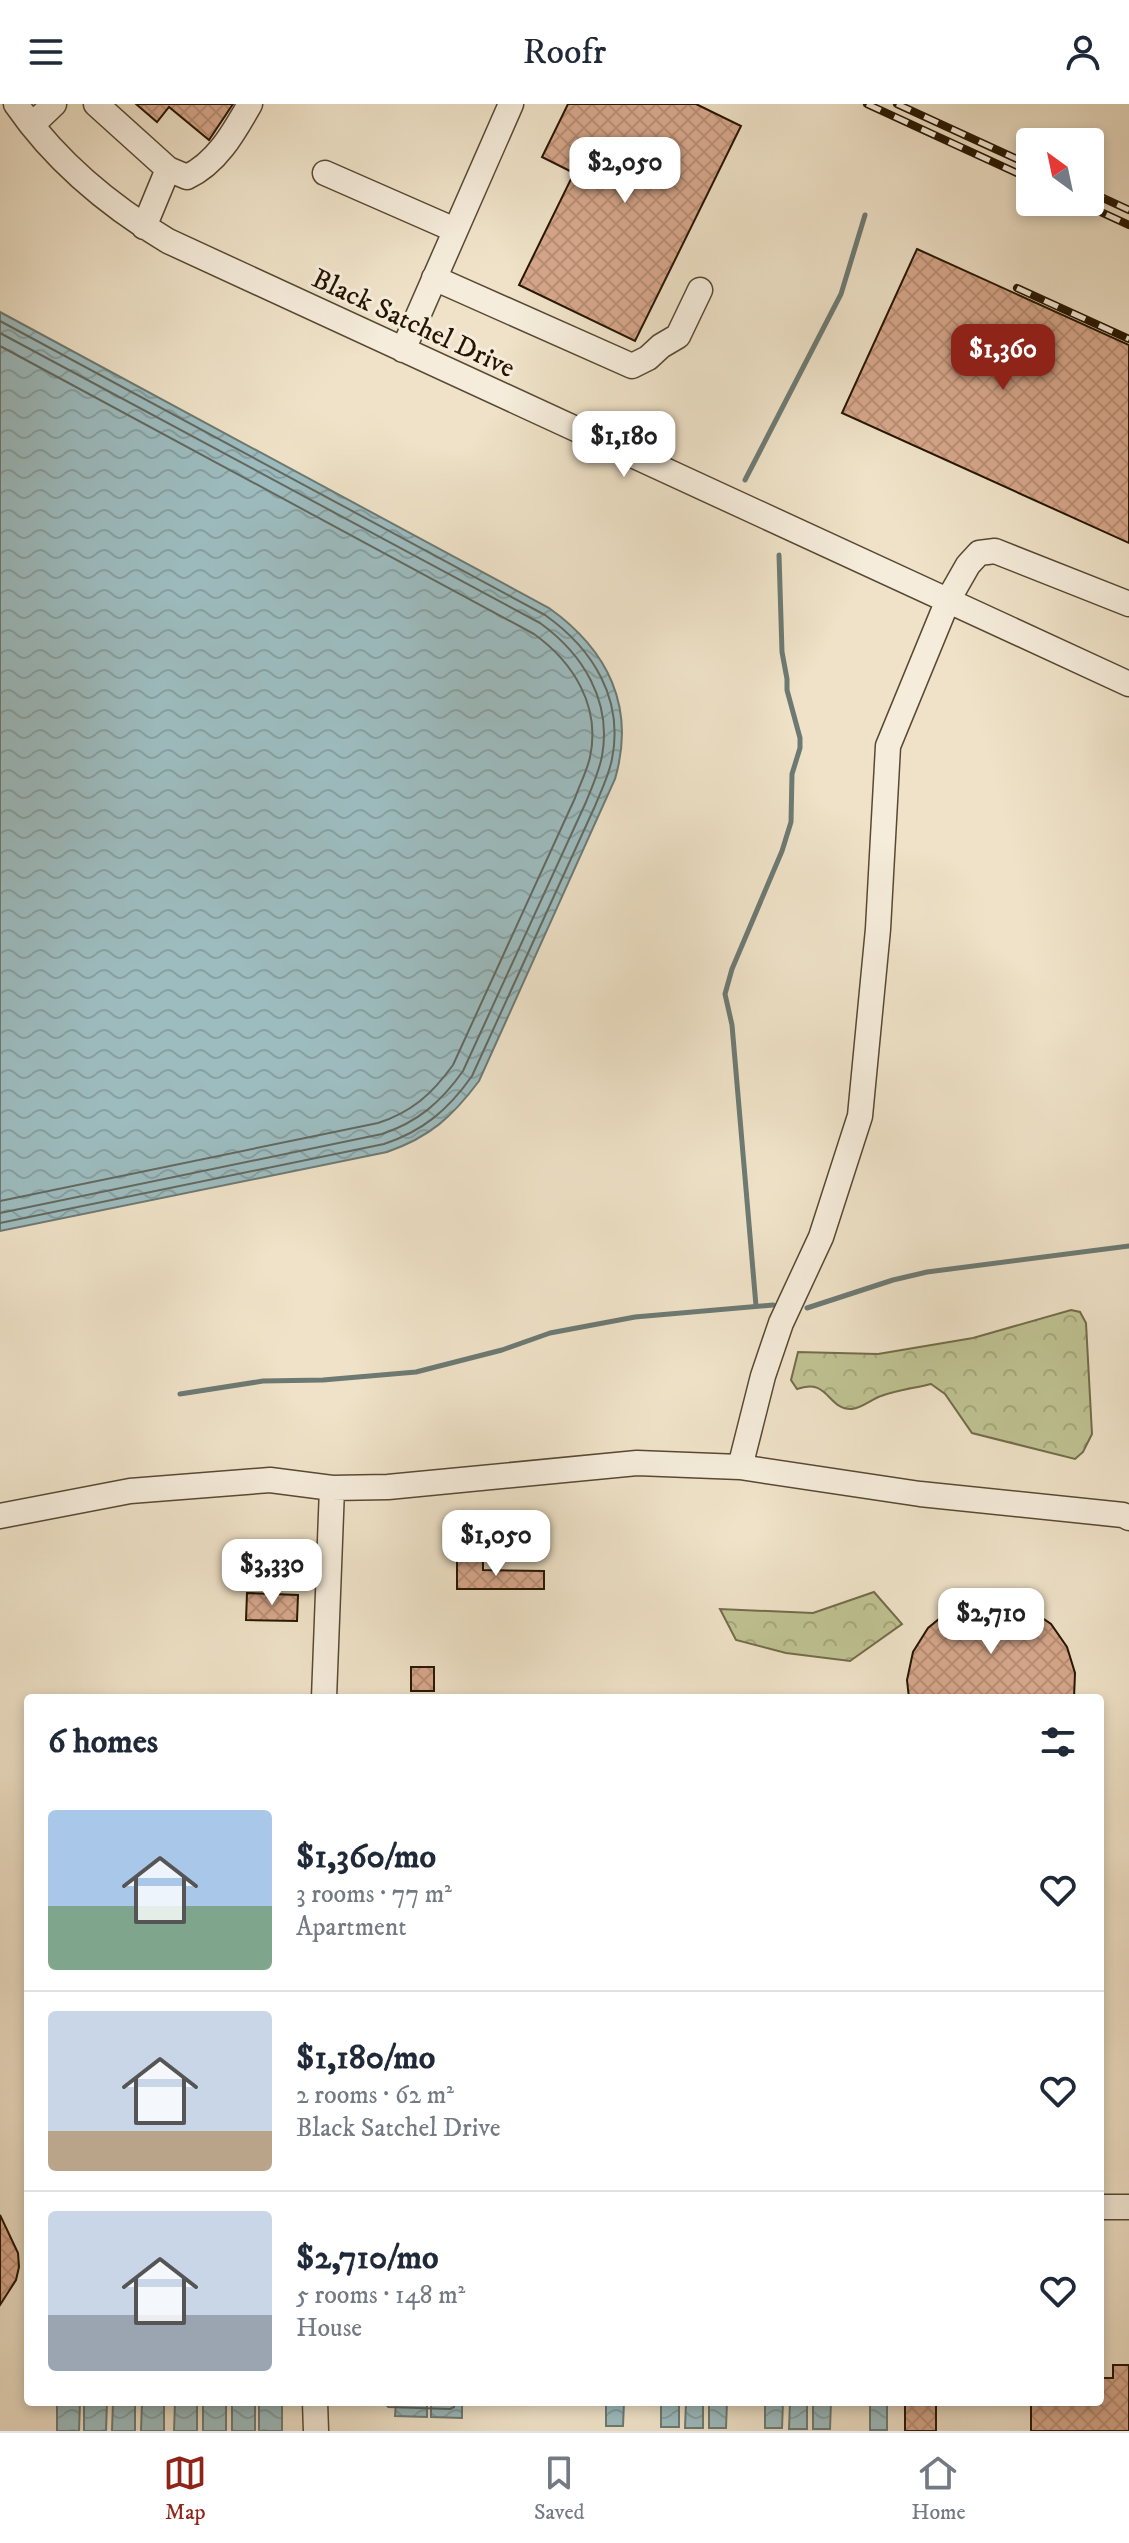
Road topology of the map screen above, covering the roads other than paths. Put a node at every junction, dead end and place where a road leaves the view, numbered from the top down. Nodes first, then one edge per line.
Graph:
1 (16, 104) edge
2 (54, 104) edge
3 (96, 104) edge
4 (250, 104) edge
5 (511, 104) edge
6 (32, 125) junction
7 (168, 169) junction
8 (325, 173) dead end
9 (144, 227) junction
10 (455, 230) junction
11 (434, 278) junction
12 (700, 290) dead end
13 (403, 350) junction
14 (948, 600) junction
15 (1129, 604) edge
16 (1129, 684) edge
17 (740, 1467) junction
18 (332, 1488) junction
19 (0, 1516) edge
20 (1129, 1518) edge
21 (324, 1694) edge
22 (1104, 2207) edge
23 (1129, 2207) edge
24 (315, 2406) edge
25 (316, 2431) edge

1 - 6 street, Black Satchel Drive
2 - 6 street
3 - 7 street
4 - 7 street
5 - 10 street
6 - 9 street, Black Satchel Drive
7 - 9 street
8 - 10 street
9 - 13 street, Black Satchel Drive
10 - 11 street
11 - 12 street
11 - 13 street
13 - 14 street, Black Satchel Drive
14 - 15 street
14 - 16 street, Black Satchel Drive
14 - 17 street
17 - 18 street
17 - 20 street
18 - 19 street
18 - 21 street
22 - 23 street
24 - 25 street

